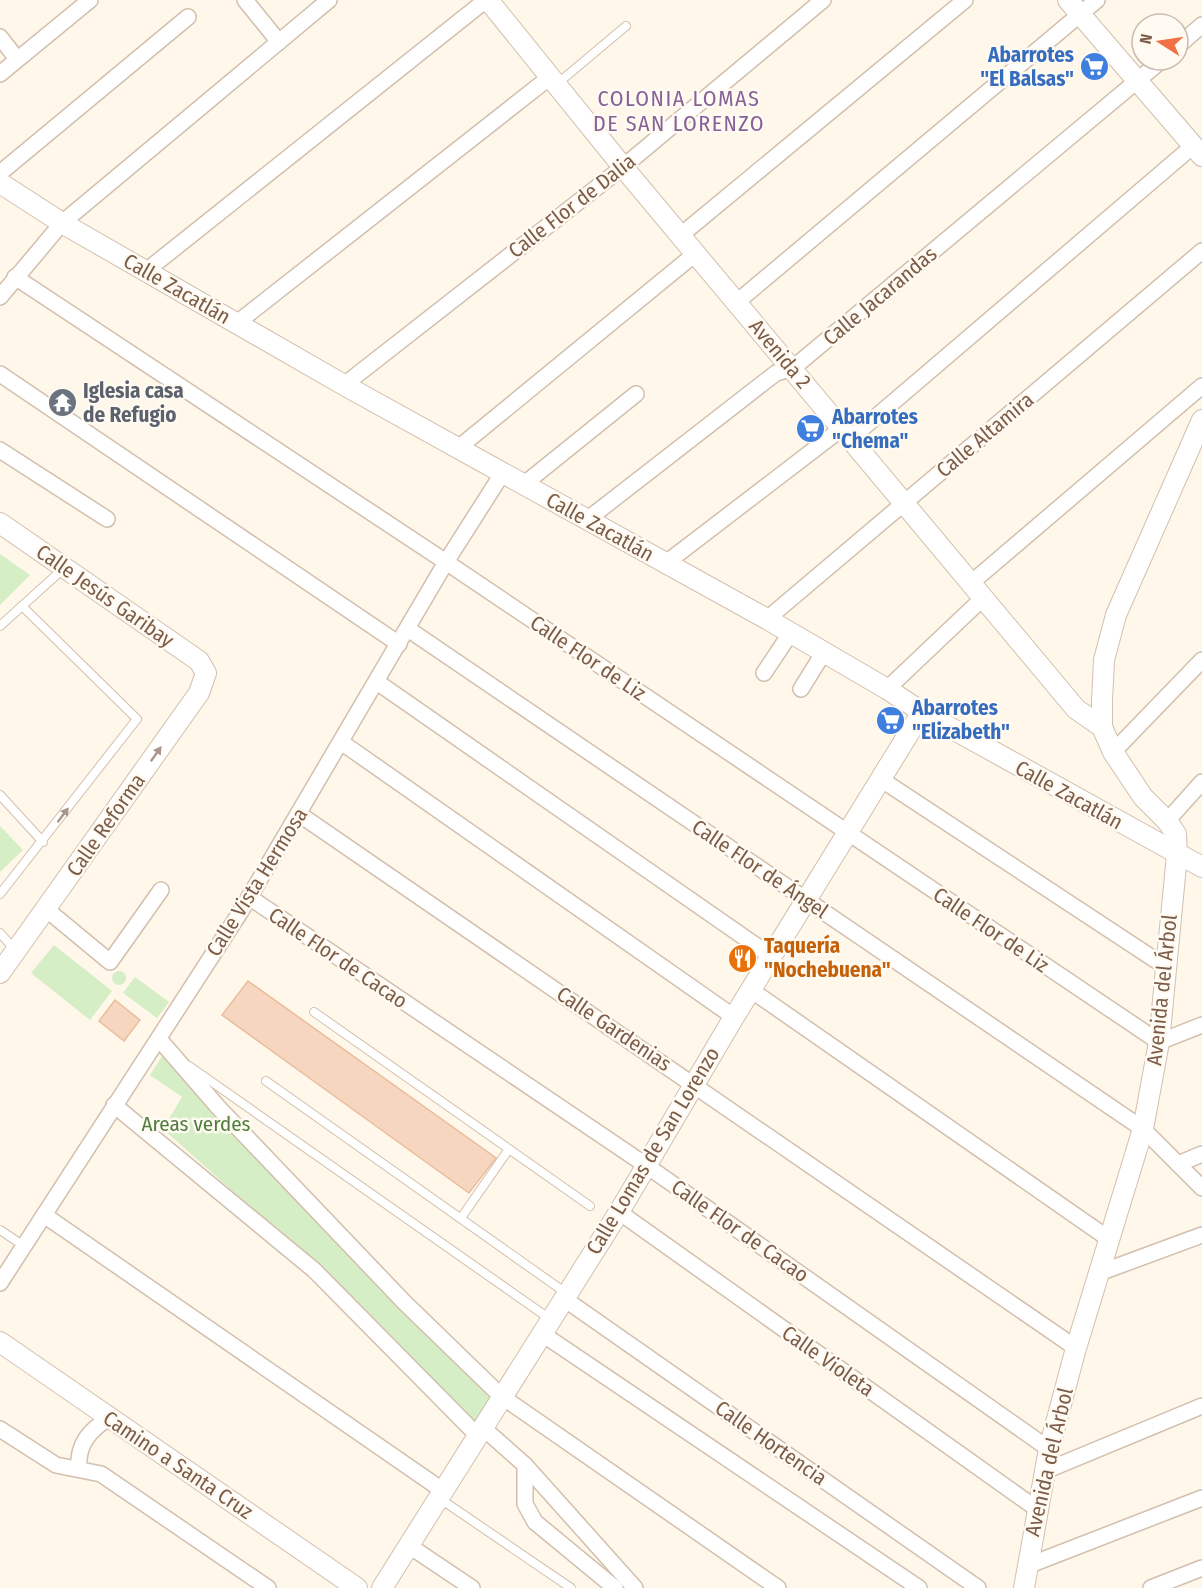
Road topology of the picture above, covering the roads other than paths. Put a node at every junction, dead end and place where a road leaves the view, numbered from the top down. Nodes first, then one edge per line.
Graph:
1 (90, 0) edge
2 (245, 0) edge
3 (329, 0) edge
4 (487, 0) edge
5 (823, 0) edge
6 (964, 0) edge
7 (1097, 0) edge
8 (72, 6) edge
9 (1074, 7) edge
10 (188, 17) dead end
11 (1202, 25) edge
12 (626, 26) dead end
13 (1190, 36) edge
14 (0, 37) edge
15 (279, 42) junction
16 (17, 59) junction
17 (1148, 72) edge
18 (0, 74) edge
19 (553, 81) junction
20 (1138, 81) junction
21 (1198, 151) edge
22 (623, 167) junction
23 (0, 173) edge
24 (0, 183) edge
25 (62, 222) junction
26 (681, 235) junction
27 (1202, 251) edge
28 (695, 254) junction
29 (146, 271) junction
30 (15, 277) junction
31 (0, 297) edge
32 (737, 302) junction
33 (237, 323) junction
34 (793, 368) junction
35 (0, 374) edge
36 (344, 385) junction
37 (1202, 386) edge
38 (636, 394) dead end
39 (1202, 420) edge
40 (846, 434) junction
41 (458, 449) junction
42 (0, 450) edge
43 (502, 474) junction
44 (523, 485) junction
45 (904, 504) junction
46 (107, 519) dead end
47 (588, 519) junction
48 (0, 523) edge
49 (446, 562) junction
50 (666, 563) junction
51 (64, 568) junction
52 (977, 590) junction
53 (22, 606) junction
54 (767, 619) junction
55 (0, 626) edge
56 (408, 629) junction
57 (790, 634) junction
58 (399, 644) junction
59 (824, 652) junction
60 (1202, 660) edge
61 (206, 673) joint
62 (764, 673) dead end
63 (377, 682) junction
64 (801, 688) dead end
65 (887, 689) junction
66 (921, 712) junction
67 (1102, 727) junction
68 (341, 742) junction
69 (1113, 752) junction
70 (882, 780) junction
71 (1202, 782) edge
72 (0, 795) edge
73 (299, 814) junction
74 (1167, 821) junction
75 (849, 834) junction
76 (42, 842) junction
77 (1177, 855) junction
78 (1202, 867) edge
79 (161, 890) dead end
80 (0, 894) edge
81 (249, 897) junction
82 (807, 901) junction
83 (46, 909) junction
84 (0, 933) edge
85 (16, 951) junction
86 (771, 956) junction
87 (1166, 967) junction
88 (0, 973) edge
89 (751, 990) junction
90 (314, 1012) dead end
91 (734, 1017) junction
92 (1202, 1025) edge
93 (159, 1039) junction
94 (1159, 1042) junction
95 (173, 1055) junction
96 (266, 1081) dead end
97 (695, 1085) junction
98 (114, 1105) junction
99 (1143, 1129) junction
100 (509, 1149) junction
101 (1202, 1154) edge
102 (1178, 1164) junction
103 (647, 1166) junction
104 (1202, 1188) edge
105 (590, 1206) dead end
106 (619, 1212) junction
107 (44, 1215) junction
108 (461, 1218) junction
109 (0, 1230) edge
110 (1202, 1235) edge
111 (1109, 1239) junction
112 (24, 1246) junction
113 (1099, 1273) junction
114 (0, 1283) edge
115 (565, 1295) junction
116 (545, 1326) junction
117 (0, 1342) edge
118 (1076, 1348) junction
119 (501, 1396) junction
120 (1202, 1406) edge
121 (109, 1418) junction
122 (0, 1429) edge
123 (479, 1430) junction
124 (1049, 1449) junction
125 (525, 1465) junction
126 (79, 1468) junction
127 (1045, 1471) junction
128 (440, 1494) junction
129 (1202, 1498) edge
130 (1037, 1509) junction
131 (408, 1545) junction
132 (1027, 1566) junction
133 (1202, 1568) edge
134 (344, 1584) edge
135 (268, 1588) edge
136 (382, 1588) edge
137 (472, 1588) edge
138 (571, 1588) edge
139 (615, 1588) edge
140 (635, 1588) edge
141 (778, 1588) edge
142 (919, 1588) edge
143 (978, 1588) edge
144 (1024, 1588) edge
145 (1151, 1588) edge

1 - 8 street
2 - 15 street
3 - 15 street
4 - 19 street, Avenida 2
4 - 29 street
5 - 22 street, Calle Flor de Dalia
6 - 26 street
7 - 9 street
8 - 16 street
9 - 20 street
9 - 32 street
10 - 23 street
11 - 13 street
12 - 19 lane
14 - 16 street
15 - 25 street
16 - 18 street
17 - 20 street, Calle Jacarandas
19 - 22 street, Avenida 2
19 - 33 street
20 - 21 street
20 - 34 street, Calle Jacarandas
21 - 40 street
22 - 26 street, Avenida 2
22 - 36 street, Calle Flor de Dalia
24 - 25 street, Calle Zacatlán
25 - 29 street, Calle Zacatlán
25 - 30 street
26 - 28 street, Avenida 2
27 - 45 street, Calle Altamira
28 - 32 street, Avenida 2
28 - 41 street
29 - 33 street, Calle Zacatlán
30 - 31 street
30 - 49 street, Calle Flor de Liz
32 - 34 street, Avenida 2
33 - 36 street, Calle Zacatlán
34 - 40 street, Avenida 2
34 - 47 street, Calle Jacarandas
35 - 58 street
36 - 41 street, Calle Zacatlán
37 - 52 street
38 - 44 street
39 - 67 street, Avenida del Árbol
40 - 45 street, Avenida 2
40 - 50 street
41 - 43 street, Calle Zacatlán
42 - 46 street
43 - 44 street, Calle Zacatlán
43 - 49 street, Calle Vista Hermosa
44 - 47 street, Calle Zacatlán
45 - 52 street, Avenida 2
45 - 54 street, Calle Altamira
47 - 50 street, Calle Zacatlán
48 - 51 street, Calle Jesús Garibay
49 - 56 street, Calle Vista Hermosa
49 - 75 street, Calle Flor de Liz
50 - 54 street, Calle Zacatlán
51 - 53 lane
51 - 61 street, Calle Jesús Garibay
52 - 65 street
52 - 67 street, Avenida 2
53 - 55 lane
76 -> 53 lane
54 - 57 street, Calle Zacatlán
56 - 58 street, Calle Vista Hermosa
56 - 82 street, Calle Flor de Ángel
57 - 59 street, Calle Zacatlán
57 - 62 street
58 - 63 street, Calle Vista Hermosa
59 - 64 street
59 - 65 street, Calle Zacatlán
60 - 69 street
83 -> 61 street, Calle Reforma
63 - 68 street, Calle Vista Hermosa
63 - 86 street
65 - 66 street, Calle Zacatlán
66 - 70 street, Calle Lomas de San Lorenzo
66 - 77 street, Calle Zacatlán
67 - 69 street, Avenida del Árbol
68 - 73 street, Calle Vista Hermosa
68 - 91 street
69 - 74 street, Avenida del Árbol
70 - 75 street, Calle Lomas de San Lorenzo
70 - 87 street
71 - 74 street
72 - 76 lane
73 - 81 street, Calle Vista Hermosa
73 - 97 street, Calle Gardenias
74 - 77 street, Avenida del Árbol
75 - 82 street, Calle Lomas de San Lorenzo
75 - 94 street, Calle Flor de Liz
76 - 80 lane
77 - 78 street, Calle Zacatlán
77 - 87 street, Avenida del Árbol
79 - 83 street
81 - 93 street, Calle Vista Hermosa
81 - 103 street, Calle Flor de Cacao
82 - 86 street, Calle Lomas de San Lorenzo
82 - 99 street, Calle Flor de Ángel
83 - 85 street, Calle Reforma
84 - 85 lane
85 - 88 street, Calle Reforma
86 - 89 street, Calle Lomas de San Lorenzo
87 - 94 street, Avenida del Árbol
89 - 91 street, Calle Lomas de San Lorenzo
89 - 111 street
90 - 100 lane
91 - 97 street, Calle Lomas de San Lorenzo
92 - 94 street
93 - 95 street
93 - 98 street, Calle Vista Hermosa
94 - 99 street, Avenida del Árbol
95 - 116 lane
95 - 119 street
96 - 108 lane
97 - 103 street, Calle Lomas de San Lorenzo
97 - 118 street, Calle Gardenias
98 - 107 street, Calle Vista Hermosa
98 - 123 street
99 - 102 street, Calle Flor de Ángel
99 - 111 street, Avenida del Árbol
100 - 105 lane
100 - 108 lane
101 - 102 street
102 - 104 street, Calle Flor de Ángel
103 - 106 street, Calle Lomas de San Lorenzo
103 - 124 street, Calle Flor de Cacao
106 - 115 street, Calle Lomas de San Lorenzo
106 - 130 street, Calle Violeta
107 - 112 street, Calle Vista Hermosa
107 - 128 street
108 - 115 lane
109 - 112 lane
110 - 113 street
111 - 113 street, Avenida del Árbol
112 - 114 street, Calle Vista Hermosa
113 - 118 street, Avenida del Árbol
115 - 116 street, Calle Lomas de San Lorenzo
115 - 143 street, Calle Hortencia
116 - 119 street, Calle Lomas de San Lorenzo
116 - 142 street
117 - 121 street, Camino a Santa Cruz
118 - 124 street, Avenida del Árbol
119 - 123 street, Calle Lomas de San Lorenzo
119 - 141 street
120 - 127 street
121 - 126 street
121 - 134 street, Camino a Santa Cruz
122 - 126 street
123 - 125 street
123 - 128 street, Calle Lomas de San Lorenzo
124 - 127 street, Avenida del Árbol
125 - 139 street
125 - 140 street
126 - 135 street
127 - 130 street, Avenida del Árbol
128 - 131 street, Calle Lomas de San Lorenzo
128 - 138 lane
129 - 132 street
130 - 132 street, Avenida del Árbol
131 - 136 street, Calle Lomas de San Lorenzo
131 - 137 street
132 - 144 street, Avenida del Árbol
133 - 145 street

